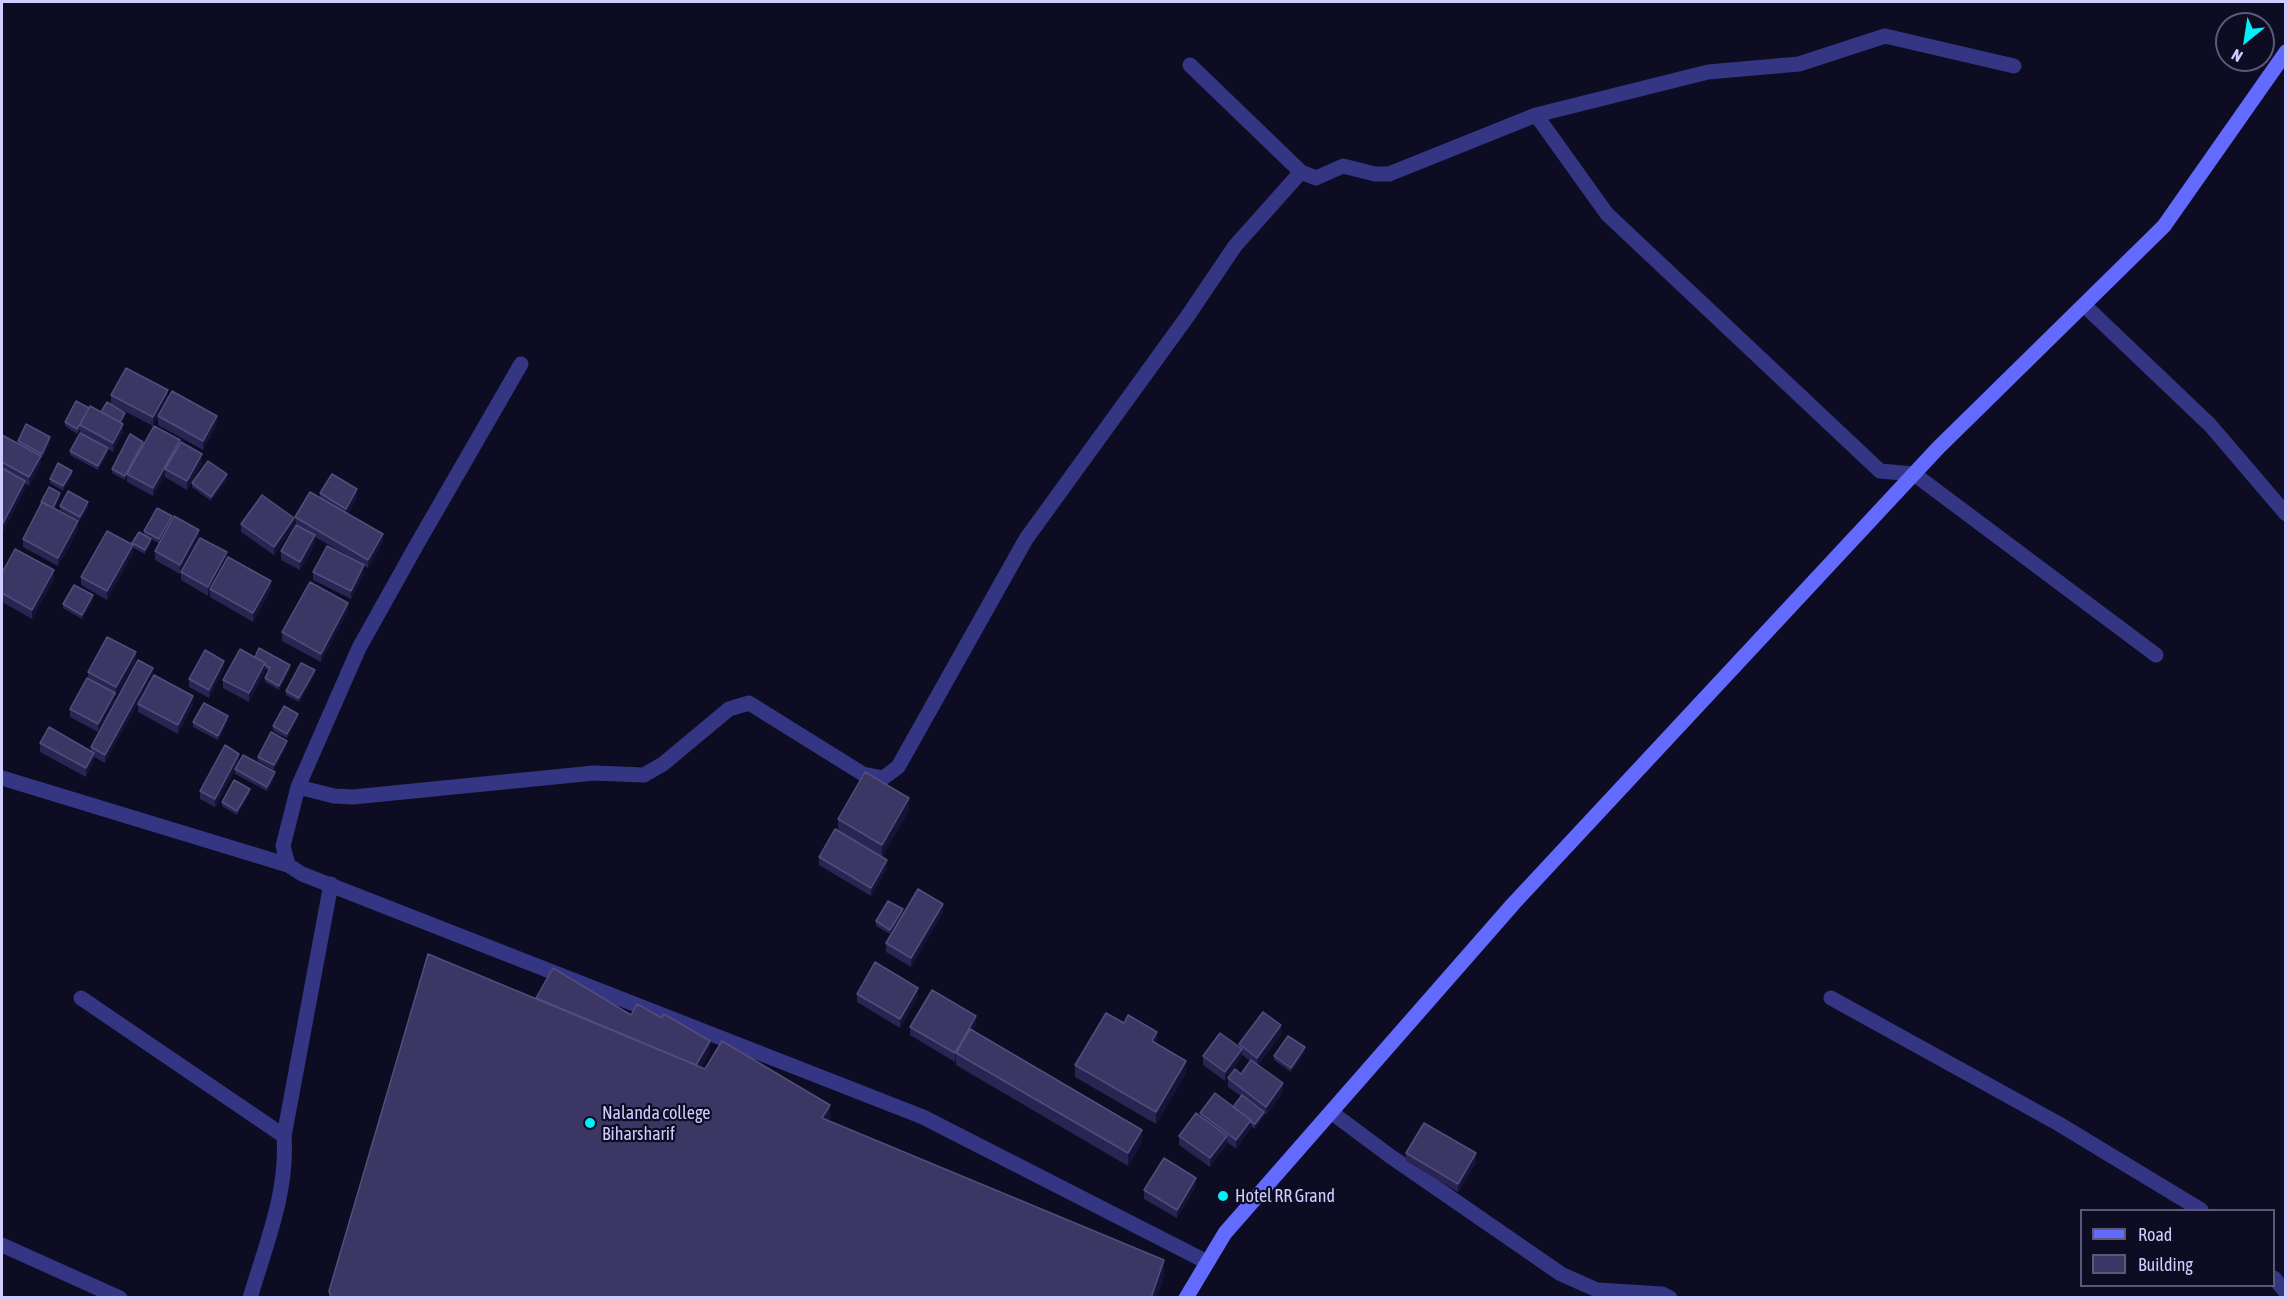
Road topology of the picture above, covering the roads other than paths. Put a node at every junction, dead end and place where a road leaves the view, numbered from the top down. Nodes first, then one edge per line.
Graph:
1 (2286, 52) edge
2 (1190, 65) dead end
3 (2014, 66) dead end
4 (1536, 115) junction
5 (1301, 172) junction
6 (2084, 305) junction
7 (521, 364) dead end
8 (1914, 474) junction
9 (2286, 514) edge
10 (2156, 655) dead end
11 (2, 778) edge
12 (298, 787) junction
13 (288, 865) junction
14 (331, 884) junction
15 (81, 998) dead end
16 (1831, 998) dead end
17 (1331, 1112) junction
18 (284, 1136) junction
19 (2200, 1209) edge
20 (2, 1245) edge
21 (1207, 1262) junction
22 (2275, 1279) edge
23 (2286, 1292) edge
24 (120, 1298) edge
25 (250, 1298) edge
26 (1186, 1298) edge
27 (1670, 1298) edge

1 - 6 main road
2 - 5 street
3 - 4 street
4 - 5 street
4 - 8 street
5 - 12 street
6 - 8 main road
6 - 9 street
7 - 12 street
8 - 10 street
8 - 17 main road
11 - 13 street
12 - 13 street
13 - 14 street
14 - 18 street
14 - 21 street
15 - 18 street
16 - 19 street
17 - 21 main road
17 - 27 street
18 - 25 street
20 - 24 street
21 - 26 main road
22 - 23 street

